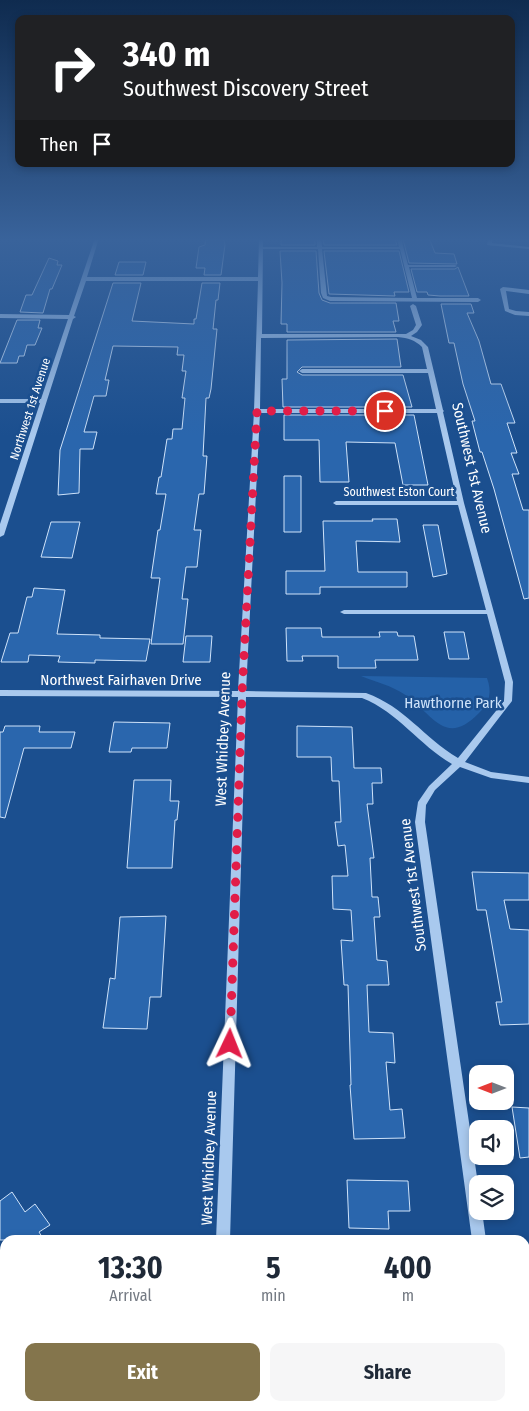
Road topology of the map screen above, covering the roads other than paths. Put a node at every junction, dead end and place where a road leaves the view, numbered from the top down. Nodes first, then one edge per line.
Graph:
1 (414, 303) edge
2 (77, 304) edge
3 (259, 304) edge
4 (506, 304) edge
5 (529, 314) edge
6 (0, 316) edge
7 (73, 317) junction
8 (258, 336) junction
9 (407, 336) junction
10 (302, 371) dead end
11 (431, 371) junction
12 (0, 401) edge
13 (44, 401) junction
14 (257, 411) junction
15 (440, 411) junction
16 (336, 503) dead end
17 (461, 503) junction
18 (0, 535) edge
19 (344, 612) dead end
20 (490, 612) junction
21 (0, 693) edge
22 (242, 694) junction
23 (459, 763) junction
24 (529, 780) edge
25 (223, 1235) edge
26 (478, 1235) edge

1 - 9 street
2 - 7 street, Northwest 1st Avenue
3 - 8 street, West Whidbey Avenue
4 - 5 street
6 - 7 street
7 - 13 street, Northwest 1st Avenue
8 - 9 street
8 - 14 street, West Whidbey Avenue
9 - 11 street, Southwest 1st Avenue
10 - 11 street
11 - 15 street, Southwest 1st Avenue
12 - 13 street
13 - 18 street, Northwest 1st Avenue
14 - 15 street
14 - 22 street, West Whidbey Avenue
15 - 17 street, Southwest 1st Avenue
16 - 17 street, Southwest Eston Court
17 - 20 street, Southwest 1st Avenue
19 - 20 street
20 - 23 street, Southwest 1st Avenue
21 - 22 street, Northwest Fairhaven Drive
22 - 23 street, Northwest Fairhaven Drive
22 - 25 street, West Whidbey Avenue
23 - 24 street, Northwest Fairhaven Drive
23 - 26 street, Southwest 1st Avenue

